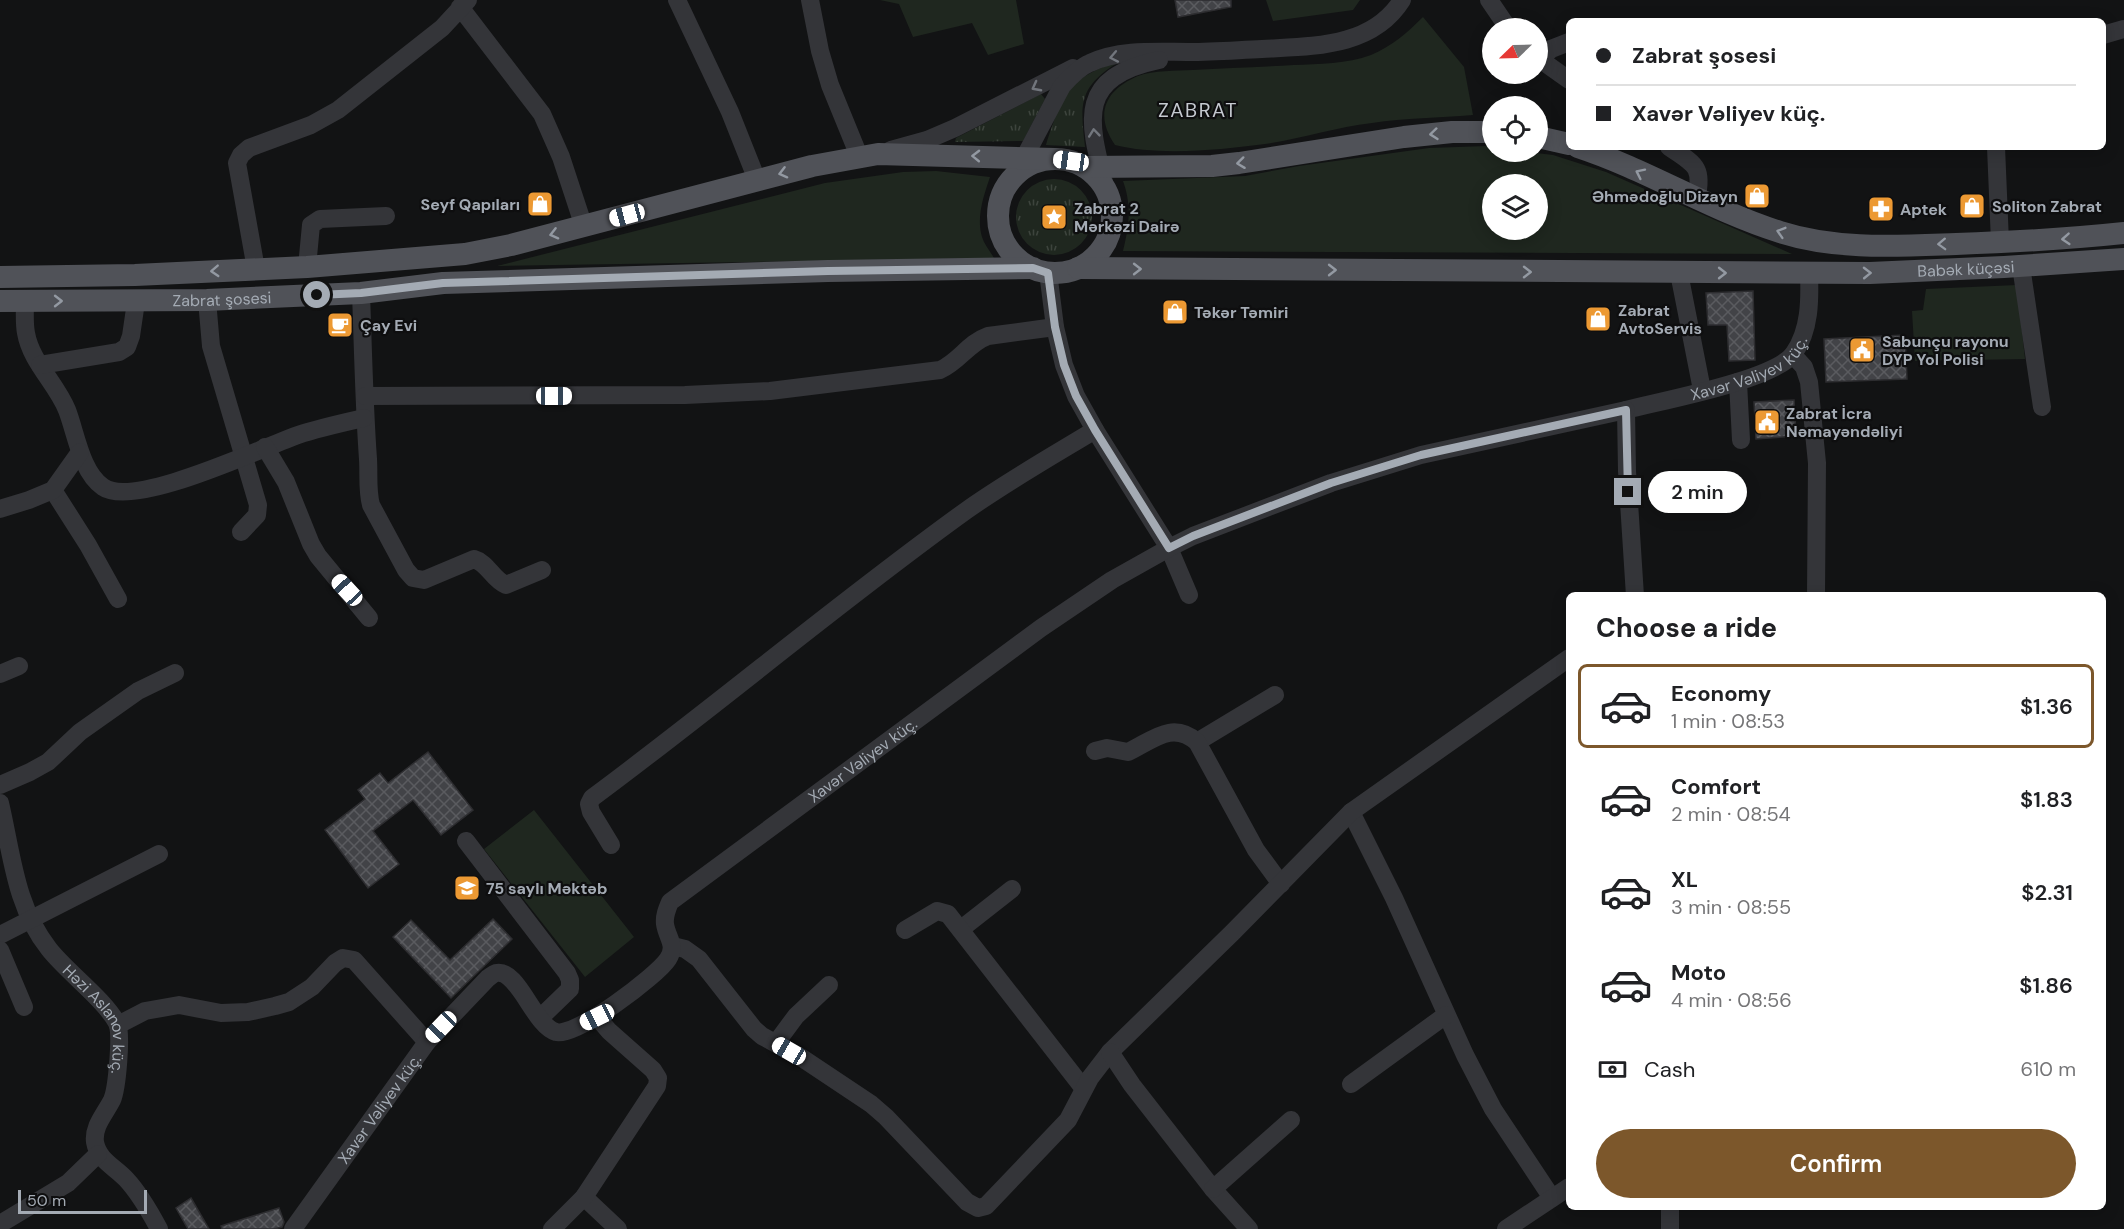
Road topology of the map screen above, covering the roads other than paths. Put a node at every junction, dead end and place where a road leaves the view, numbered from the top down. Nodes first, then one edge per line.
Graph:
1 (677, 0) edge
2 (810, 0) edge
3 (1402, 0) edge
4 (1490, 0) edge
5 (464, 3) edge
6 (1502, 18) edge
7 (2124, 28) edge
8 (2106, 34) edge
9 (1566, 43) edge
10 (1548, 51) edge
11 (1193, 52) junction
12 (1089, 63) junction
13 (1548, 66) edge
14 (1566, 78) edge
15 (1482, 132) edge
16 (1548, 139) edge
17 (1566, 143) edge
18 (1586, 150) edge
19 (1674, 150) edge
20 (1996, 150) edge
21 (868, 155) junction
22 (1025, 157) junction
23 (1055, 159) junction
24 (1093, 166) junction
25 (1014, 177) junction
26 (757, 180) junction
27 (1696, 200) junction
28 (386, 216) dead end
29 (584, 227) junction
30 (2124, 233) edge
31 (2000, 242) junction
32 (2124, 259) edge
33 (2021, 266) junction
34 (307, 267) junction
35 (1078, 268) junction
36 (256, 269) junction
37 (1040, 270) junction
38 (1679, 273) junction
39 (1809, 273) junction
40 (0, 277) edge
41 (361, 293) junction
42 (207, 300) junction
43 (0, 301) edge
44 (25, 301) junction
45 (136, 302) junction
46 (1055, 327) junction
47 (1793, 356) junction
48 (40, 365) junction
49 (1738, 382) junction
50 (1702, 390) junction
51 (364, 396) junction
52 (2042, 408) dead end
53 (1626, 410) junction
54 (364, 418) junction
55 (1095, 430) junction
56 (1741, 440) dead end
57 (265, 447) junction
58 (80, 452) junction
59 (244, 459) junction
60 (53, 490) junction
61 (0, 509) edge
62 (241, 532) dead end
63 (1169, 548) junction
64 (542, 570) dead end
65 (1635, 592) edge
66 (1816, 592) edge
67 (1189, 595) dead end
68 (118, 599) dead end
69 (369, 618) dead end
70 (1566, 659) edge
71 (19, 666) dead end
72 (175, 673) dead end
73 (0, 674) edge
74 (1275, 695) dead end
75 (1197, 742) junction
76 (1095, 751) dead end
77 (0, 785) edge
78 (0, 803) edge
79 (1351, 812) junction
80 (466, 841) dead end
81 (610, 845) dead end
82 (159, 854) dead end
83 (1281, 884) junction
84 (1012, 889) dead end
85 (30, 919) junction
86 (961, 929) junction
87 (905, 930) dead end
88 (0, 935) edge
89 (673, 946) junction
90 (0, 950) edge
91 (829, 985) dead end
92 (24, 1007) dead end
93 (1446, 1015) junction
94 (597, 1017) junction
95 (540, 1018) junction
96 (118, 1025) junction
97 (427, 1042) junction
98 (776, 1043) junction
99 (1110, 1052) junction
100 (1351, 1084) dead end
101 (1084, 1089) junction
102 (1291, 1120) dead end
103 (98, 1154) junction
104 (1213, 1189) junction
105 (1566, 1189) edge
106 (584, 1197) junction
107 (1552, 1198) junction
108 (1670, 1210) edge
109 (0, 1224) edge
110 (159, 1229) edge
111 (293, 1229) edge
112 (552, 1229) edge
113 (618, 1229) edge
114 (1249, 1229) edge
115 (1506, 1229) edge
116 (1670, 1229) edge

1 - 26 street
2 - 21 street
3 - 11 street
4 - 6 street
5 - 29 street
5 - 36 street
7 - 8 street
9 - 10 street
11 -> 12 street
24 -> 11 street
12 -> 21 street
12 - 22 street
13 - 14 street
15 -> 24 main road
16 - 17 main road
27 -> 18 main road
19 - 27 street
20 - 31 street
22 -> 21 main road, Zabrat şosesi
21 -> 26 main road, Zabrat şosesi
22 - 23 main road, Zabrat şosesi
22 - 25 street
23 - 24 main road
23 - 25 main road
24 - 35 main road
25 - 37 main road
26 - 29 main road, Zabrat şosesi
31 -> 27 main road, Babək küçəsi
28 - 34 street
29 -> 34 main road, Zabrat şosesi
30 -> 31 main road, Babək küçəsi
32 - 33 main road, Babək küçəsi
39 -> 33 main road, Babək küçəsi
33 - 52 street
34 - 36 main road, Zabrat şosesi
35 - 37 main road
35 -> 38 main road, Babək küçəsi
36 -> 40 main road, Zabrat şosesi
37 - 41 main road, Zabrat şosesi
37 - 46 street
38 -> 39 main road, Babək küçəsi
38 - 50 street
39 - 47 street, Xavər Vəliyev küç.
41 - 42 main road, Zabrat şosesi
41 - 51 street
42 - 45 main road, Zabrat şosesi
42 - 59 street
43 - 44 main road, Zabrat şosesi
44 -> 45 main road, Zabrat şosesi
44 - 48 street
45 - 48 street
46 - 51 street
46 - 55 street
47 - 49 street, Xavər Vəliyev küç.
47 - 66 street
48 - 58 street
49 - 50 street, Xavər Vəliyev küç.
49 - 56 street
50 - 53 street, Xavər Vəliyev küç.
51 - 54 street
53 - 63 street, Xavər Vəliyev küç.
53 - 65 street
54 - 57 street
54 - 64 street
55 - 63 street
55 - 81 street
57 - 59 street
57 - 69 street
58 - 59 street
58 - 60 street
59 - 62 street
60 - 61 street
60 - 68 street
63 - 67 street
63 - 89 street, Xavər Vəliyev küç.
70 - 79 street
71 - 73 street
72 - 77 street
74 - 75 street
75 - 76 street
75 - 83 street
78 - 85 street, Həzi Aslanov küç.
79 - 83 street
79 - 93 street
80 - 95 street
82 - 85 street
83 - 99 street
84 - 86 street
85 - 88 street
85 - 96 street, Həzi Aslanov küç.
86 - 87 street
86 - 101 street
89 - 94 street, Xavər Vəliyev küç.
89 - 98 street
90 - 92 street
91 - 98 street
93 - 100 street
93 - 107 street
94 - 95 street, Xavər Vəliyev küç.
94 - 106 street
95 - 97 street, Xavər Vəliyev küç.
96 - 97 street
96 - 103 street, Həzi Aslanov küç.
97 - 111 street, Xavər Vəliyev küç.
98 - 101 street
99 - 101 street
99 - 104 street
102 - 104 street
103 - 109 street
103 - 110 street
104 - 114 street
105 - 107 street
106 - 112 street
106 - 113 street
107 - 115 street
108 - 116 street

